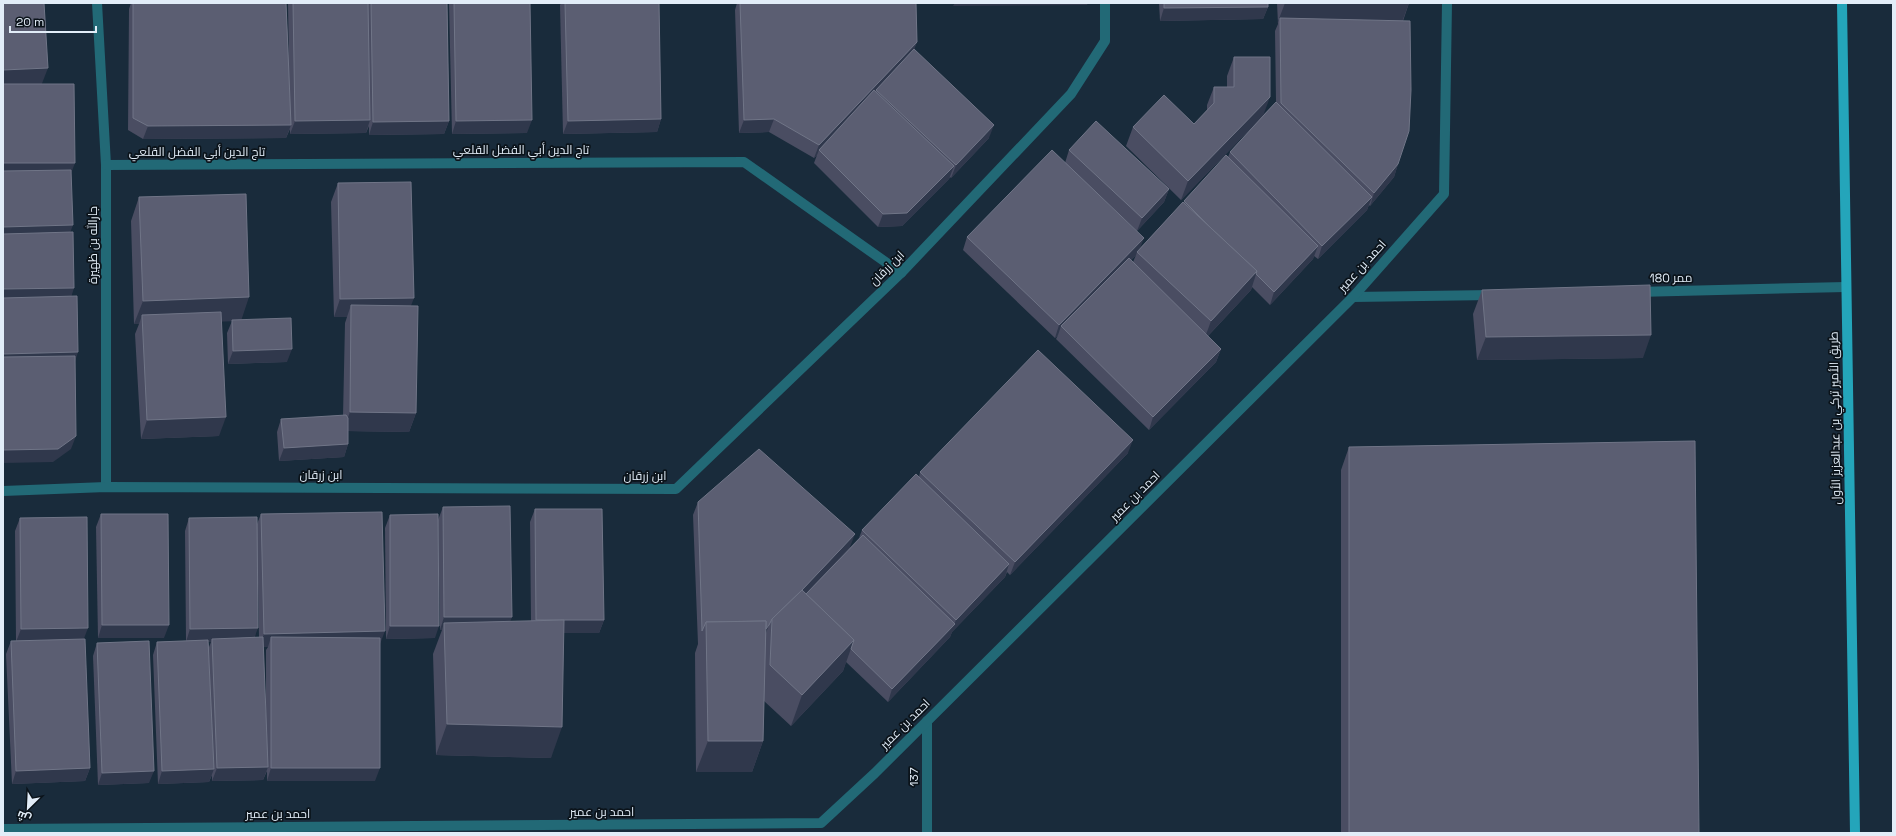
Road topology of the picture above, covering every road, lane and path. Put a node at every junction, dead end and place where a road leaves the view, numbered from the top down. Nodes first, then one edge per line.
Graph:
1 (97, 3) edge
2 (1105, 3) edge
3 (1447, 3) edge
4 (1842, 3) edge
5 (106, 165) junction
6 (901, 273) junction
7 (1846, 288) junction
8 (1624, 292) edge
9 (1504, 294) edge
10 (1353, 297) junction
11 (106, 487) junction
12 (3, 491) edge
13 (927, 721) junction
14 (3, 829) edge
15 (927, 833) edge
16 (1856, 833) edge

1 - 5 street, جارالله بن ظهيرة
2 - 6 street, ابن زرقان
3 - 10 street, احمد بن عمير
4 - 7 main road, طريق الأمير تركي بن عبدالعزيز الأول
5 - 6 street, تاج الدين أبي الفضل القلعي
5 - 11 street, جارالله بن ظهيرة
6 - 11 street, ابن زرقان
7 - 8 street, ممر 180
7 - 16 main road, طريق الأمير تركي بن عبدالعزيز الأول
9 - 10 street
10 - 13 street, احمد بن عمير
11 - 12 street, ابن زرقان
13 - 14 street, احمد بن عمير
13 - 15 street, 137

